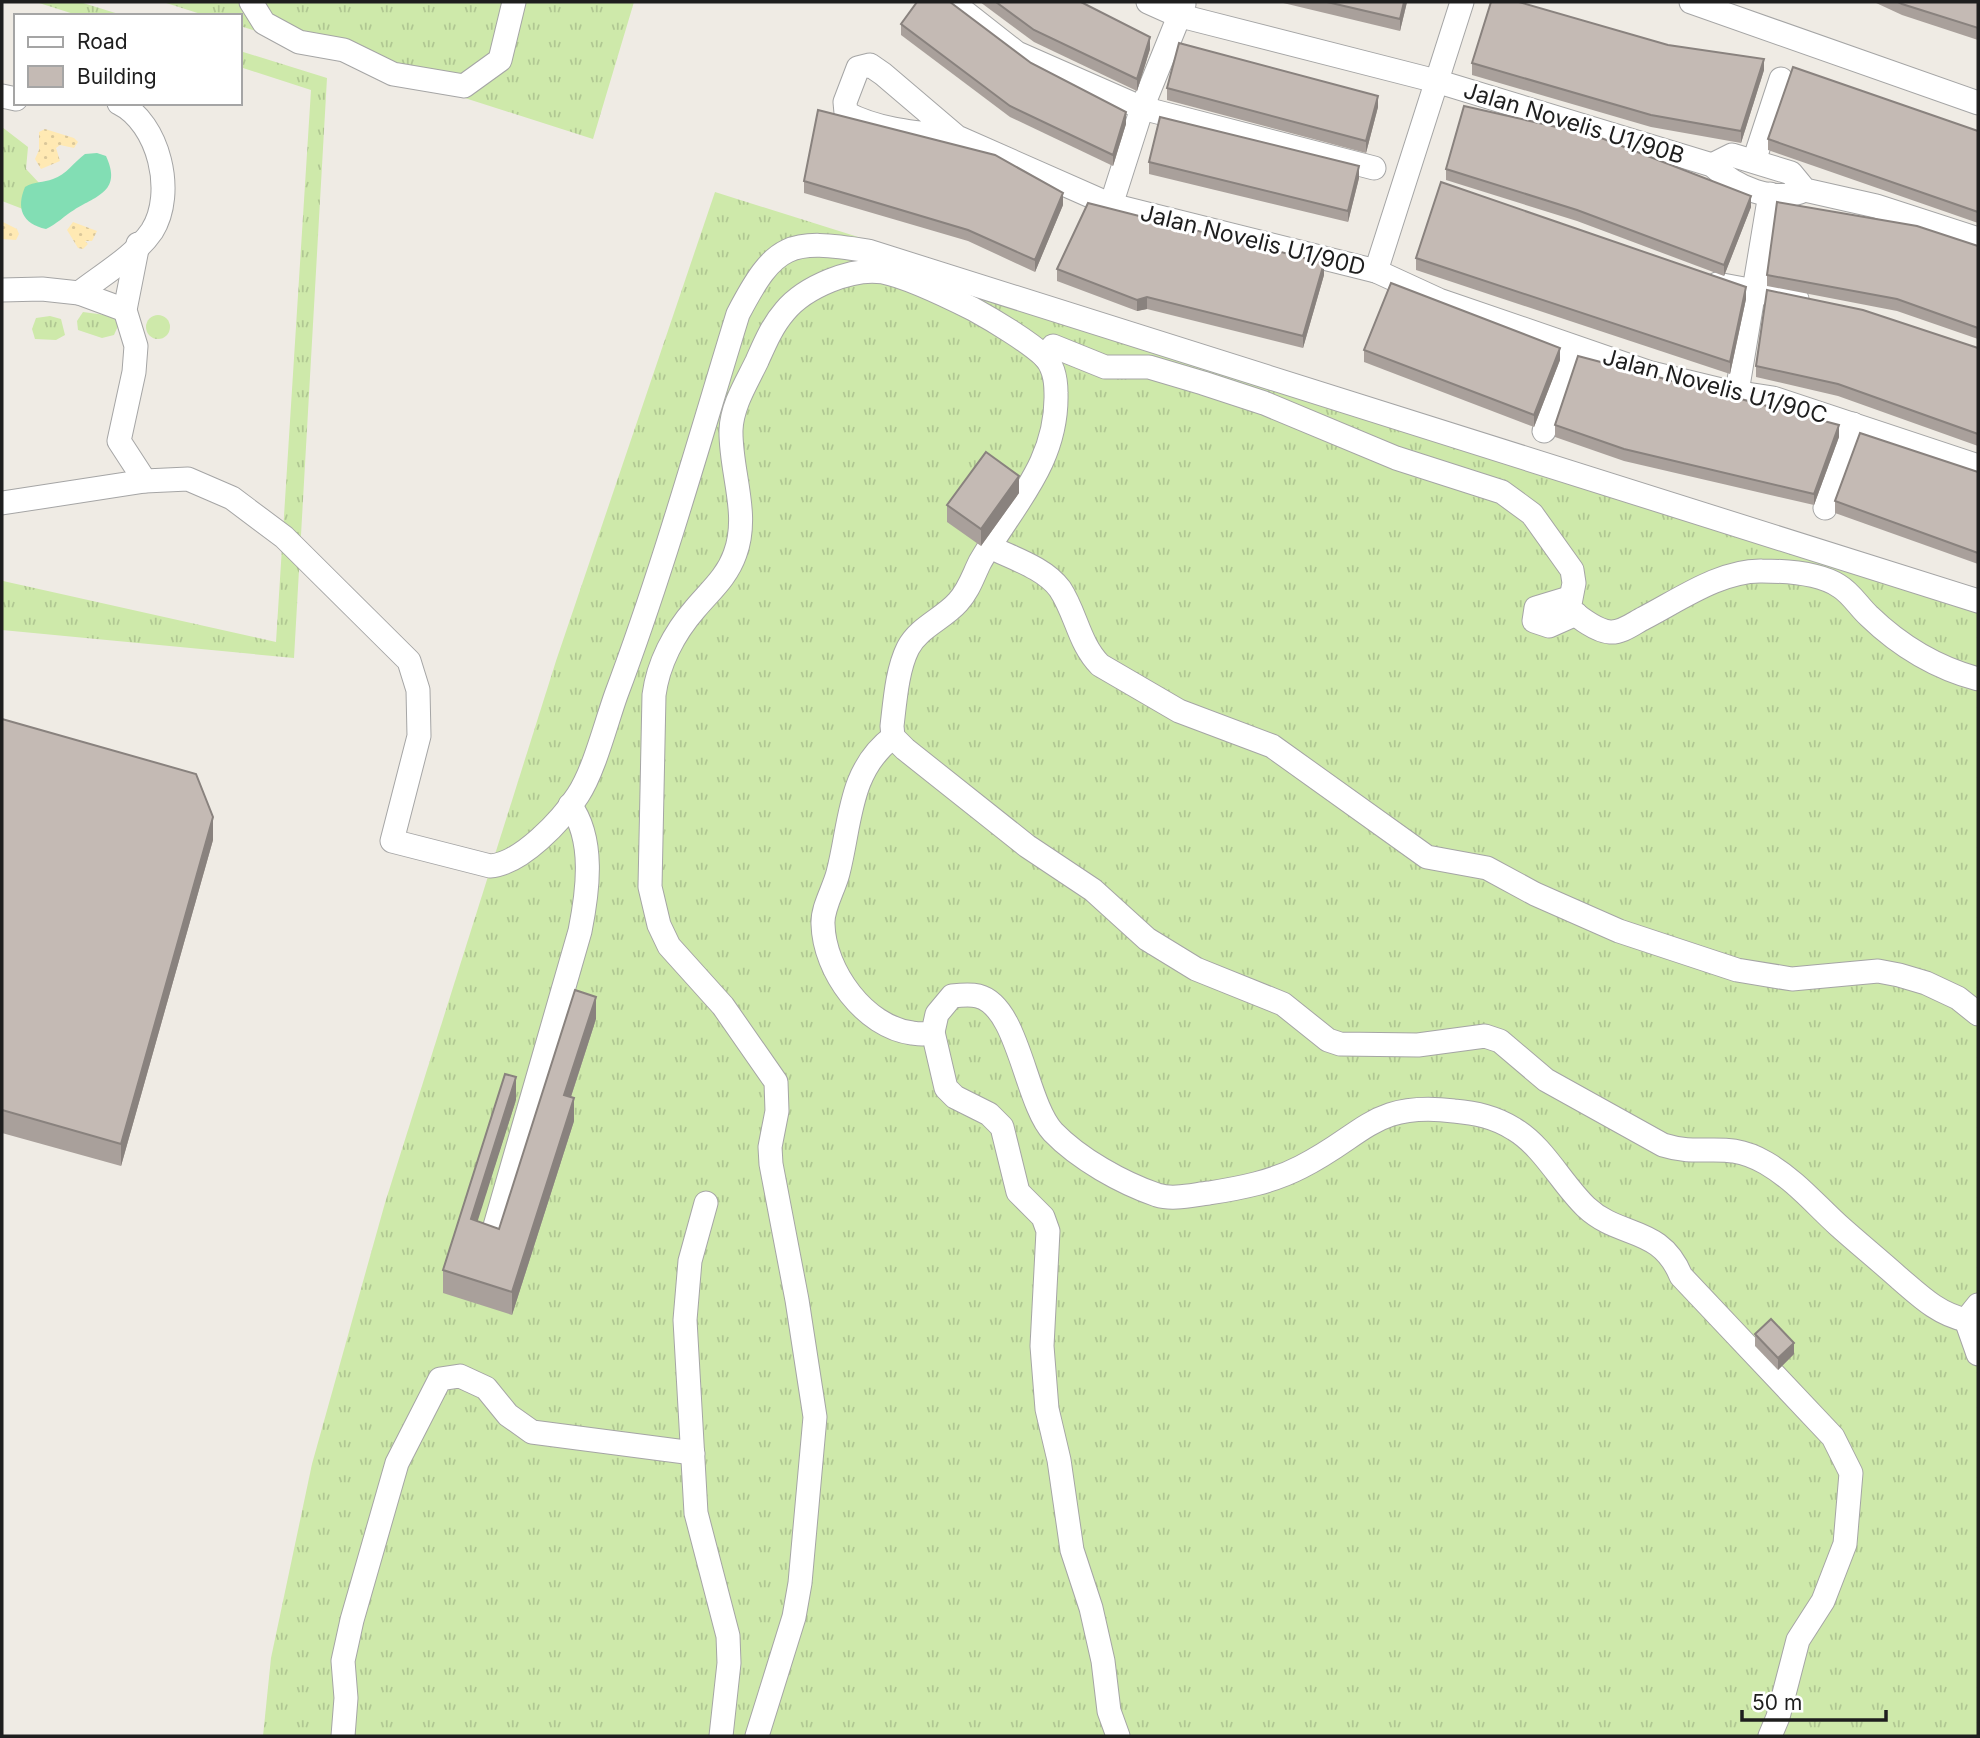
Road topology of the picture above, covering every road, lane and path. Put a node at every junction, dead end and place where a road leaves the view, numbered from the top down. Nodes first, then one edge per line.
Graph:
1 (251, 2) edge
2 (514, 2) edge
3 (952, 2) edge
4 (1150, 2) edge
5 (1691, 2) edge
6 (1460, 5) edge
7 (1181, 8) edge
8 (1781, 79) dead end
9 (1436, 81) junction
10 (1978, 103) edge
11 (123, 105) edge
12 (1142, 108) junction
13 (957, 137) junction
14 (1754, 161) junction
15 (1712, 165) junction
16 (1374, 168) dead end
17 (1805, 190) junction
18 (1770, 194) junction
19 (1111, 205) junction
20 (1978, 239) edge
21 (138, 244) junction
22 (1376, 271) junction
23 (1690, 276) edge
24 (2, 290) edge
25 (1754, 292) junction
26 (79, 293) junction
27 (1819, 304) edge
28 (125, 310) junction
29 (1574, 347) junction
30 (1045, 357) junction
31 (1737, 392) junction
32 (1853, 424) junction
33 (1544, 431) dead end
34 (1978, 466) edge
35 (145, 481) junction
36 (2, 503) edge
37 (1825, 508) dead end
38 (990, 547) junction
39 (1978, 601) edge
40 (1978, 679) edge
41 (893, 737) junction
42 (570, 805) junction
43 (1978, 1014) edge
44 (933, 1032) junction
45 (706, 1203) dead end
46 (491, 1240) edge
47 (1972, 1312) edge
48 (1978, 1354) edge
49 (692, 1453) junction
50 (343, 1736) edge
51 (721, 1736) edge
52 (757, 1736) edge
53 (1118, 1736) edge
54 (1770, 1736) edge

1 - 2 street
3 - 12 street
4 - 7 street, Jalan Novelis U1/90B
5 - 10 street
6 - 9 street, Jalan Novelis U1/90D
7 - 9 street, Jalan Novelis U1/90B
7 - 12 street
8 - 14 street
9 - 15 street, Jalan Novelis U1/90B
9 - 22 street, Jalan Novelis U1/90D
11 - 21 street
12 - 16 street
12 - 19 street
13 - 13 street, Jalan Novelis U1/90D
13 - 19 street, Jalan Novelis U1/90D
14 - 15 street, Jalan Novelis U1/90B
14 - 17 street, Jalan Novelis U1/90B
15 - 18 street, Jalan Novelis U1/90B
17 - 18 street, Jalan Novelis U1/90B
17 - 20 street, Jalan Novelis U1/90B
18 - 25 street
19 - 22 street, Jalan Novelis U1/90D
21 - 26 street
21 - 28 street
22 - 29 street, Jalan Novelis U1/90C
23 - 25 street
24 - 26 street
25 - 27 street
25 - 31 street
26 - 28 street
28 - 35 street
29 - 31 street, Jalan Novelis U1/90C
29 - 33 street
30 - 38 street
30 - 40 street
30 - 52 street
31 - 32 street, Jalan Novelis U1/90C
32 - 34 street, Jalan Novelis U1/90C
32 - 37 street
35 - 36 street
35 - 42 street
38 - 41 street
38 - 43 street
39 - 42 street
41 - 44 street
41 - 47 street
42 - 46 street
44 - 53 street
44 - 54 street
45 - 49 street
47 - 48 street
49 - 50 street
49 - 51 street

